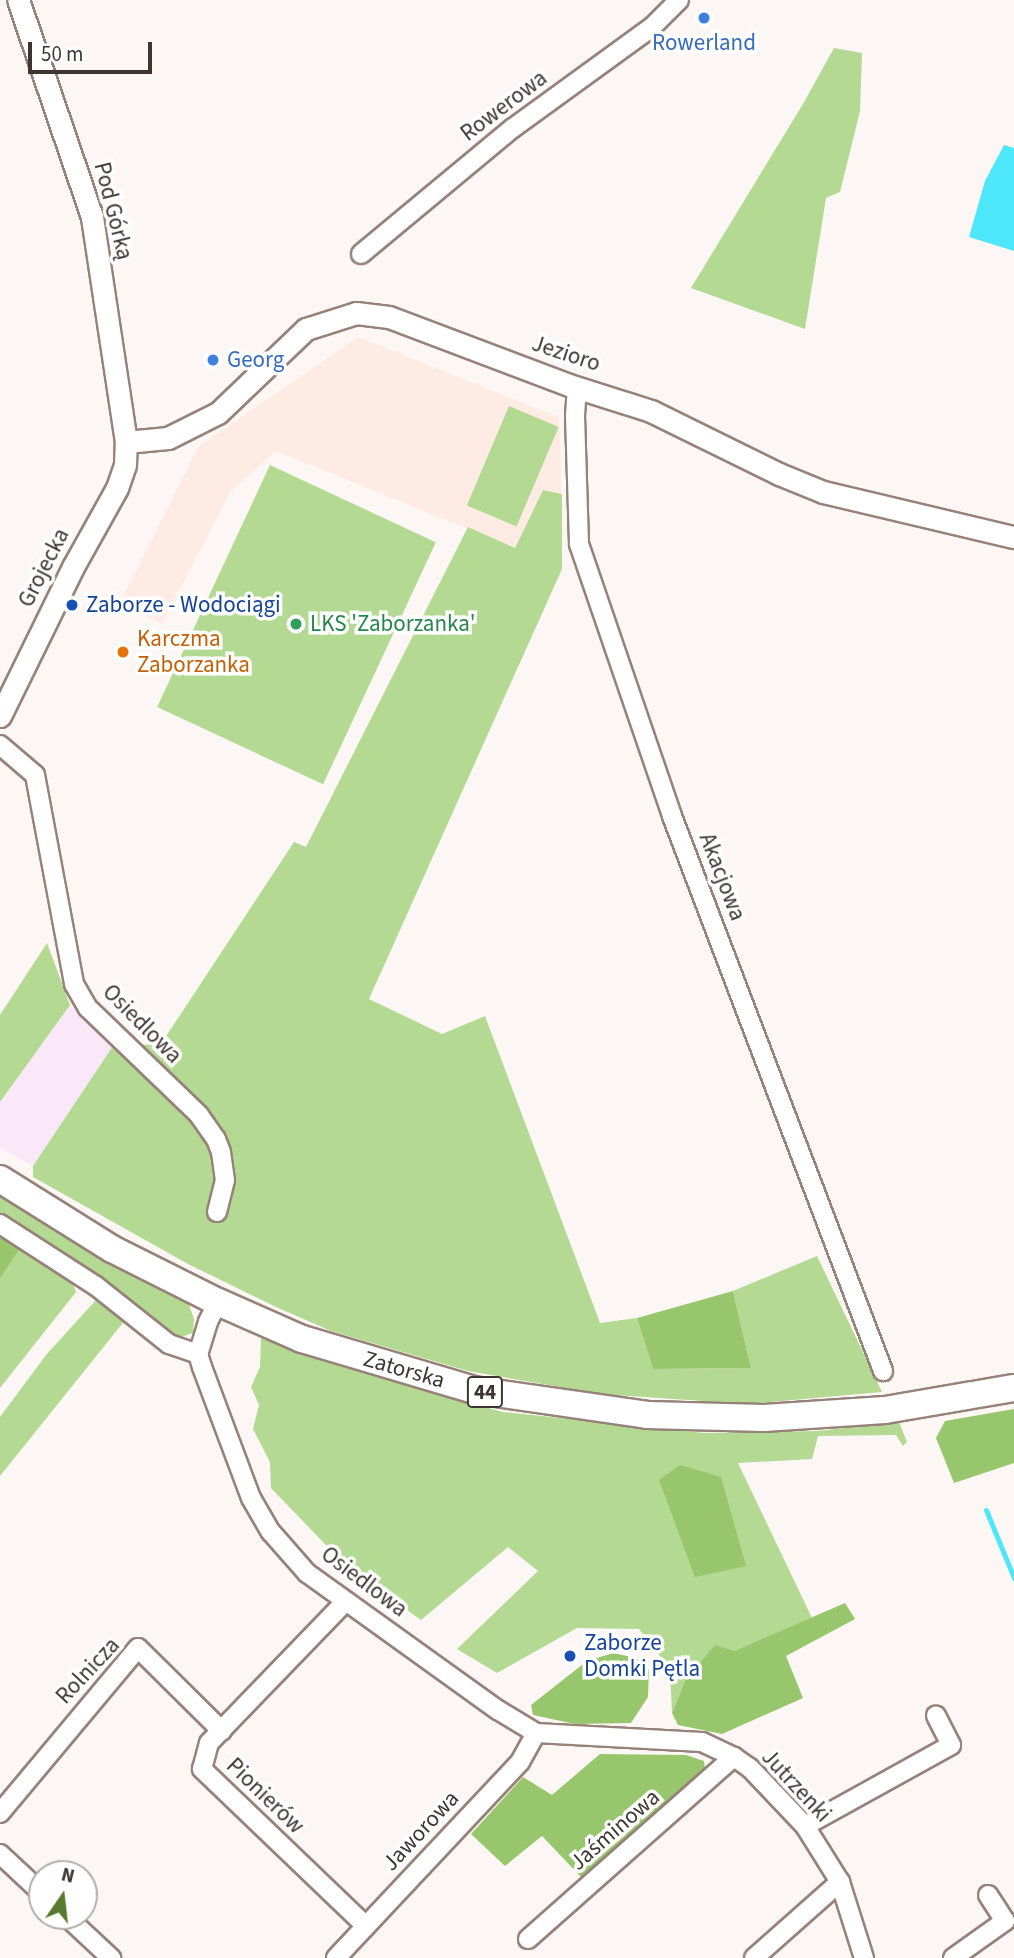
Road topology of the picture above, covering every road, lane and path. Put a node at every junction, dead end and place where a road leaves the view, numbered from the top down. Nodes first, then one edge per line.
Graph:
1 (18, 0) edge
2 (679, 0) edge
3 (361, 254) dead end
4 (577, 387) junction
5 (127, 442) junction
6 (1014, 537) edge
7 (0, 716) edge
8 (0, 745) edge
9 (0, 1179) edge
10 (217, 1212) dead end
11 (0, 1224) edge
12 (218, 1302) junction
13 (198, 1354) junction
14 (883, 1371) dead end
15 (1014, 1388) edge
16 (345, 1601) junction
17 (936, 1716) dead end
18 (222, 1731) junction
19 (536, 1733) junction
20 (734, 1757) junction
21 (0, 1813) edge
22 (805, 1826) junction
23 (0, 1854) edge
24 (28, 1880) edge
25 (840, 1882) junction
26 (988, 1895) dead end
27 (366, 1926) junction
28 (81, 1930) edge
29 (528, 1939) dead end
30 (111, 1958) edge
31 (336, 1958) edge
32 (754, 1958) edge
33 (864, 1958) edge
34 (953, 1958) edge

1 - 5 street, Pod Górką
2 - 3 street, Rowerowa
4 - 5 street, Jezioro
4 - 6 street, Jezioro
4 - 14 street, Akacjowa
5 - 7 street, Grojecka
8 - 10 street, Osiedlowa
9 - 12 main road, Zatorska / 44
11 - 13 street
12 - 13 street
12 - 15 main road, Zatorska / 44
13 - 16 street, Osiedlowa
16 - 18 street, Pionierów
16 - 19 street, Osiedlowa
17 - 22 street
18 - 21 street, Rolnicza
18 - 27 street, Pionierów
19 - 20 street, Jutrzenki
19 - 27 street, Jaworowa
20 - 22 street, Jutrzenki
20 - 29 street, Jaśminowa
22 - 25 street, Jutrzenki
23 - 24 street
25 - 32 street
25 - 33 street, Jutrzenki
26 - 34 street
27 - 31 street, Jaworowa
28 - 30 street

